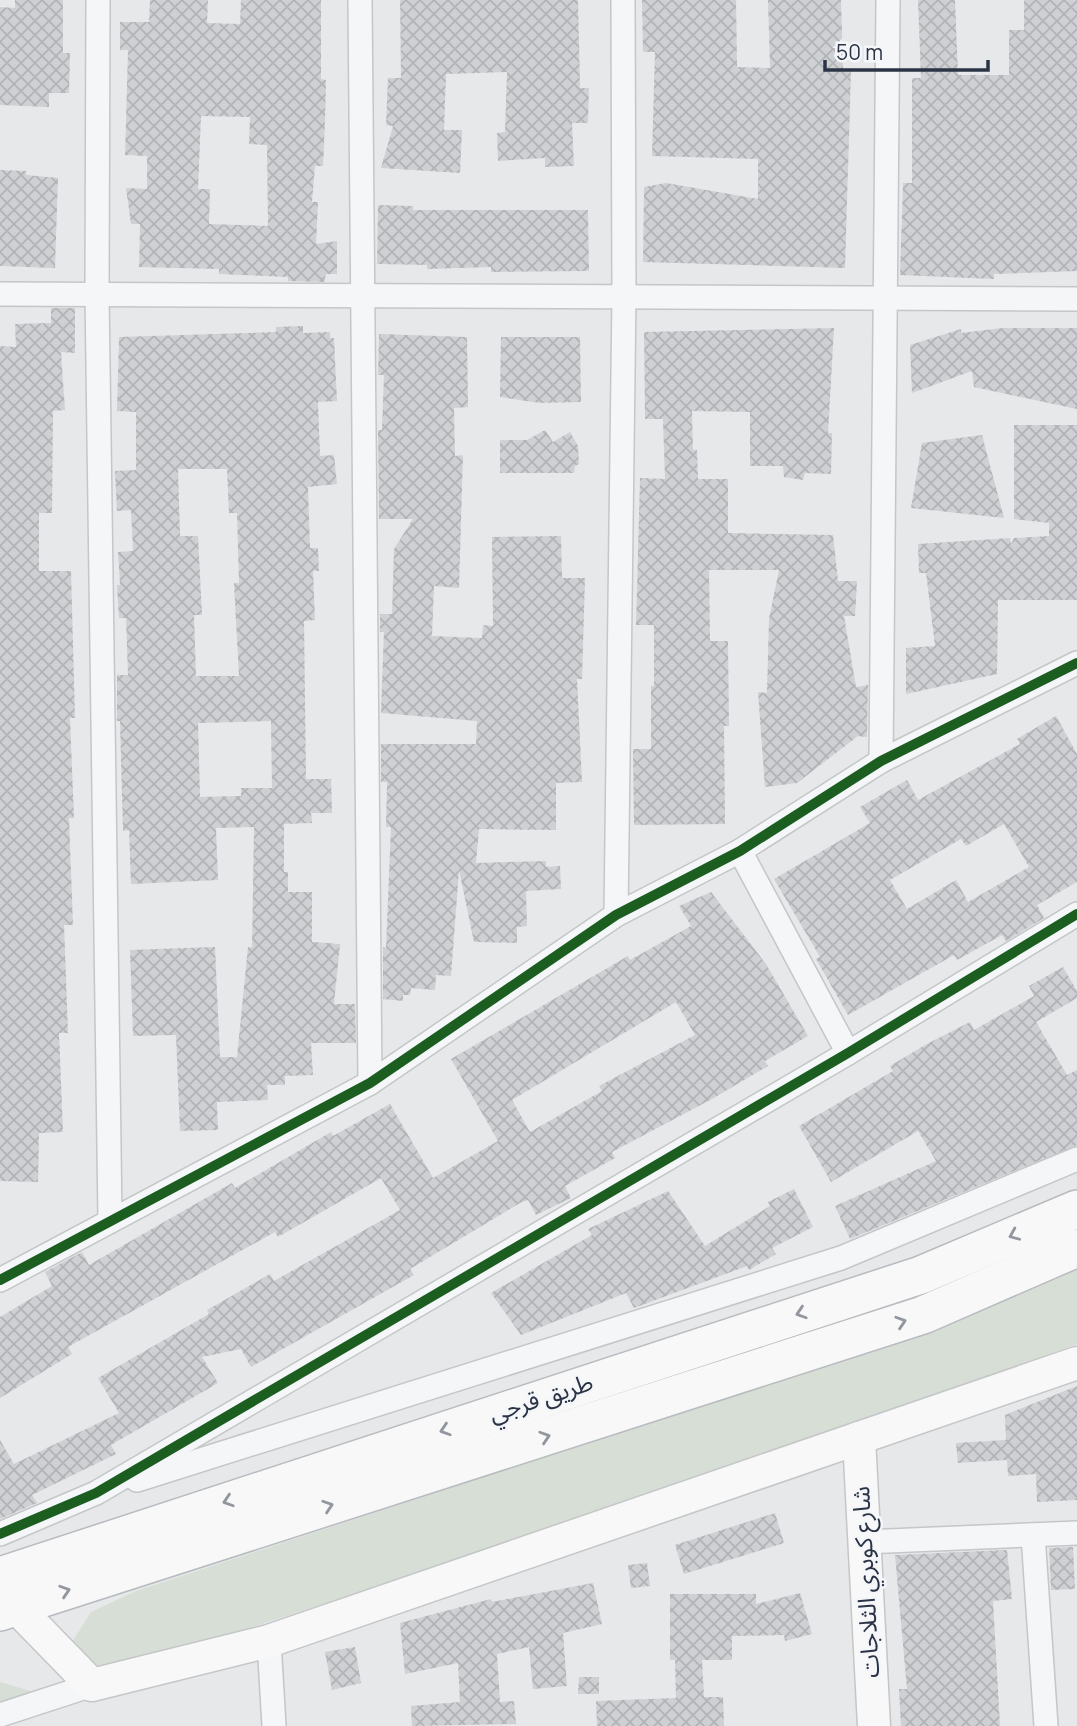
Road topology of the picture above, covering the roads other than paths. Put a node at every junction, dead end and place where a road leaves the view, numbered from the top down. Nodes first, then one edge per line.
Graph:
1 (98, 0) edge
2 (360, 0) edge
3 (623, 0) edge
4 (888, 0) edge
5 (0, 293) edge
6 (97, 294) junction
7 (361, 295) junction
8 (624, 295) junction
9 (883, 297) junction
10 (1077, 299) edge
11 (1077, 663) edge
12 (881, 761) junction
13 (740, 851) junction
14 (1077, 914) edge
15 (616, 915) junction
16 (848, 1054) junction
17 (370, 1083) junction
18 (1077, 1159) edge
19 (1077, 1209) edge
20 (110, 1219) junction
21 (1077, 1248) edge
22 (0, 1279) edge
23 (1077, 1363) edge
24 (859, 1438) junction
25 (378, 1452) junction
26 (390, 1486) junction
27 (96, 1493) junction
28 (1077, 1533) edge
29 (0, 1534) edge
30 (1032, 1535) junction
31 (864, 1542) junction
32 (5, 1598) edge
33 (269, 1641) junction
34 (92, 1685) junction
35 (0, 1715) edge
36 (274, 1726) edge
37 (874, 1726) edge
38 (1046, 1726) edge

1 - 6 street
2 - 7 street
3 - 8 street
4 - 9 street
5 - 6 street
6 - 7 street
6 - 20 street
7 - 8 street
7 - 17 street
8 - 9 street
8 - 15 street
9 - 10 street
9 - 12 street
11 - 12 street
12 - 13 street
13 - 15 street
13 - 16 street
14 - 16 street
15 - 17 street
16 - 27 street
17 - 20 street
18 - 27 street
19 -> 25 highway, طريق قرجي
20 - 22 street
26 -> 21 highway, طريق قرجي
23 - 24 main road
24 - 31 main road, شارع كوبري الثلاجات
24 - 33 main road
25 - 26 highway
25 -> 32 highway, طريق قرجي
32 -> 26 highway, طريق قرجي
27 - 29 street
28 - 30 street
30 - 31 street
30 - 38 street
31 - 37 main road, شارع كوبري الثلاجات
32 - 34 main road
33 - 34 main road
33 - 36 street
34 - 35 street

